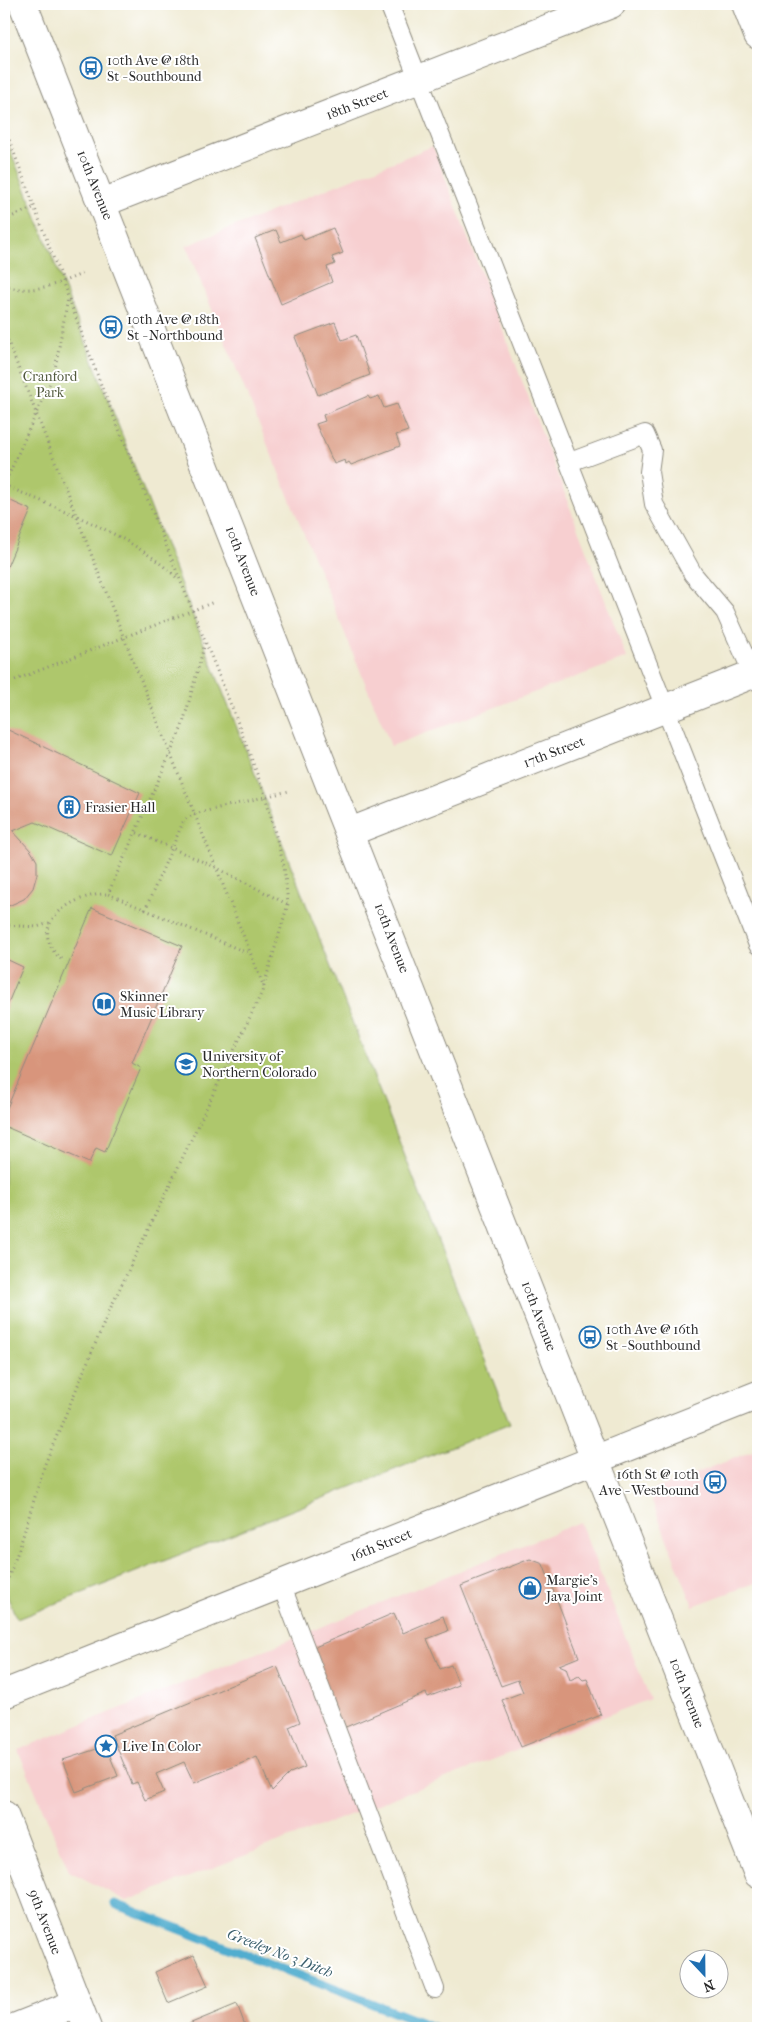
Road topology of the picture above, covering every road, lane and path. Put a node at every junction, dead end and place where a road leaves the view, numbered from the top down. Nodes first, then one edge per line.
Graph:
1 (23, 4) edge
2 (389, 4) edge
3 (611, 4) edge
4 (746, 4) edge
5 (758, 35) edge
6 (419, 80) junction
7 (4, 126) edge
8 (102, 203) junction
9 (35, 208) junction
10 (4, 220) edge
11 (84, 273) dead end
12 (63, 282) junction
13 (4, 285) edge
14 (68, 297) junction
15 (4, 331) edge
16 (36, 414) junction
17 (570, 462) junction
18 (4, 485) edge
19 (79, 519) junction
20 (180, 580) junction
21 (214, 602) dead end
22 (192, 610) junction
23 (124, 638) junction
24 (205, 642) junction
25 (756, 673) edge
26 (15, 680) dead end
27 (665, 708) junction
28 (171, 756) junction
29 (289, 791) dead end
30 (265, 795) junction
31 (194, 814) junction
32 (350, 832) junction
33 (137, 833) junction
34 (172, 848) junction
35 (215, 867) junction
36 (108, 894) junction
37 (288, 904) junction
38 (145, 910) junction
39 (49, 923) junction
40 (4, 925) edge
41 (758, 945) edge
42 (251, 954) junction
43 (61, 959) dead end
44 (264, 987) junction
45 (758, 1394) edge
46 (595, 1459) junction
47 (281, 1584) junction
48 (4, 1588) edge
49 (4, 1694) edge
50 (4, 1815) edge
51 (758, 1874) edge
52 (434, 1990) dead end
53 (77, 2003) junction
54 (14, 2028) edge
55 (87, 2028) edge

1 - 8 street, 10th Avenue
2 - 6 lane
3 - 6 street, 18th Street
4 - 5 street
6 - 8 street, 18th Street
6 - 17 lane
7 - 9 path
8 - 32 street, 10th Avenue
9 - 10 path
9 - 12 path
11 - 12 path
12 - 13 path
12 - 14 path
14 - 16 path
14 - 20 path
15 - 16 path
16 - 18 path
16 - 19 path
17 - 25 lane
17 - 27 lane
18 - 19 path
19 - 20 path
19 - 23 path
20 - 22 path
21 - 22 path
22 - 23 path
22 - 24 path
23 - 26 path
23 - 28 path
24 - 28 path
24 - 30 path
25 - 27 street, 17th Street
27 - 32 street, 17th Street
27 - 41 lane
28 - 31 path
28 - 33 path
29 - 30 path
30 - 31 path
30 - 37 path
31 - 34 path
31 - 35 path
32 - 46 street, 10th Avenue
33 - 34 path
33 - 36 path
34 - 35 path
34 - 38 path
35 - 37 path
35 - 42 path
36 - 38 path
36 - 39 path
37 - 44 path
38 - 42 path
39 - 40 path
39 - 43 path
42 - 44 path
44 - 48 path
45 - 46 street, 16th Street
46 - 47 street, 16th Street
46 - 51 street, 10th Avenue
47 - 49 street, 16th Street
47 - 52 lane
50 - 53 street, 9th Avenue
53 - 54 street
53 - 55 street, 9th Avenue

